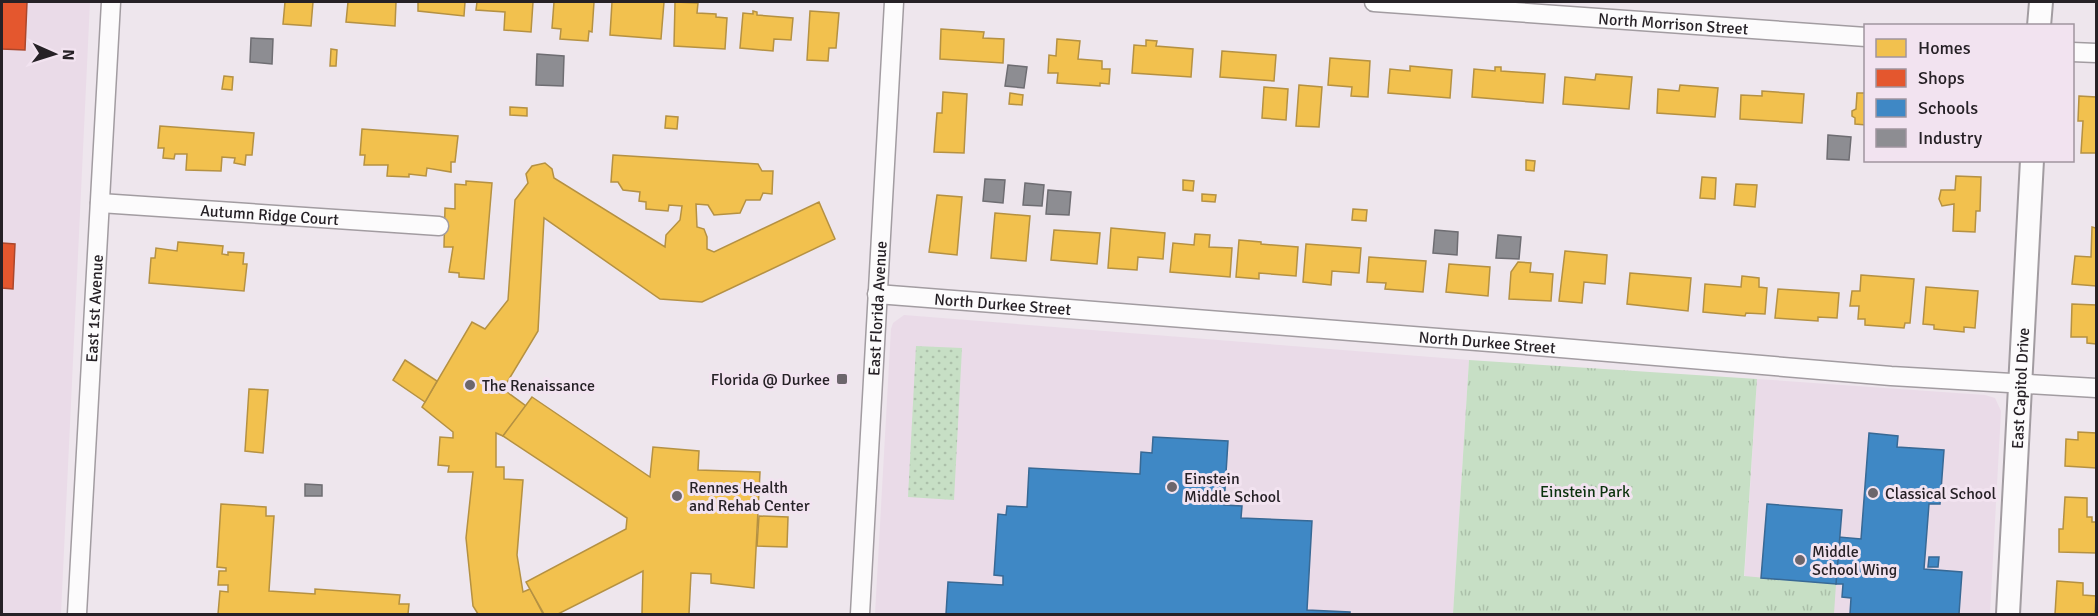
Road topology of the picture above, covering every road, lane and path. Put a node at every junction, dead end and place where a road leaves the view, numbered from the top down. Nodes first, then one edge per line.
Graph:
1 (111, 2) edge
2 (894, 2) edge
3 (1374, 2) edge
4 (2041, 2) edge
5 (2039, 24) edge
6 (1864, 37) edge
7 (2074, 52) edge
8 (2097, 53) edge
9 (2032, 162) edge
10 (100, 202) junction
11 (439, 226) dead end
12 (877, 294) junction
13 (2019, 385) junction
14 (2097, 388) edge
15 (77, 615) edge
16 (860, 615) edge
17 (2008, 615) edge

1 - 10 street, East 1st Avenue
2 - 12 street, East Florida Avenue
3 - 6 street, North Morrison Street
4 - 5 street
7 - 8 street
9 - 13 street, East Capitol Drive
10 - 11 street, Autumn Ridge Court
10 - 15 street, East 1st Avenue
12 - 13 street, North Durkee Street
12 - 16 street, East Florida Avenue
13 - 14 street, North Durkee Street
13 - 17 street, East Capitol Drive

